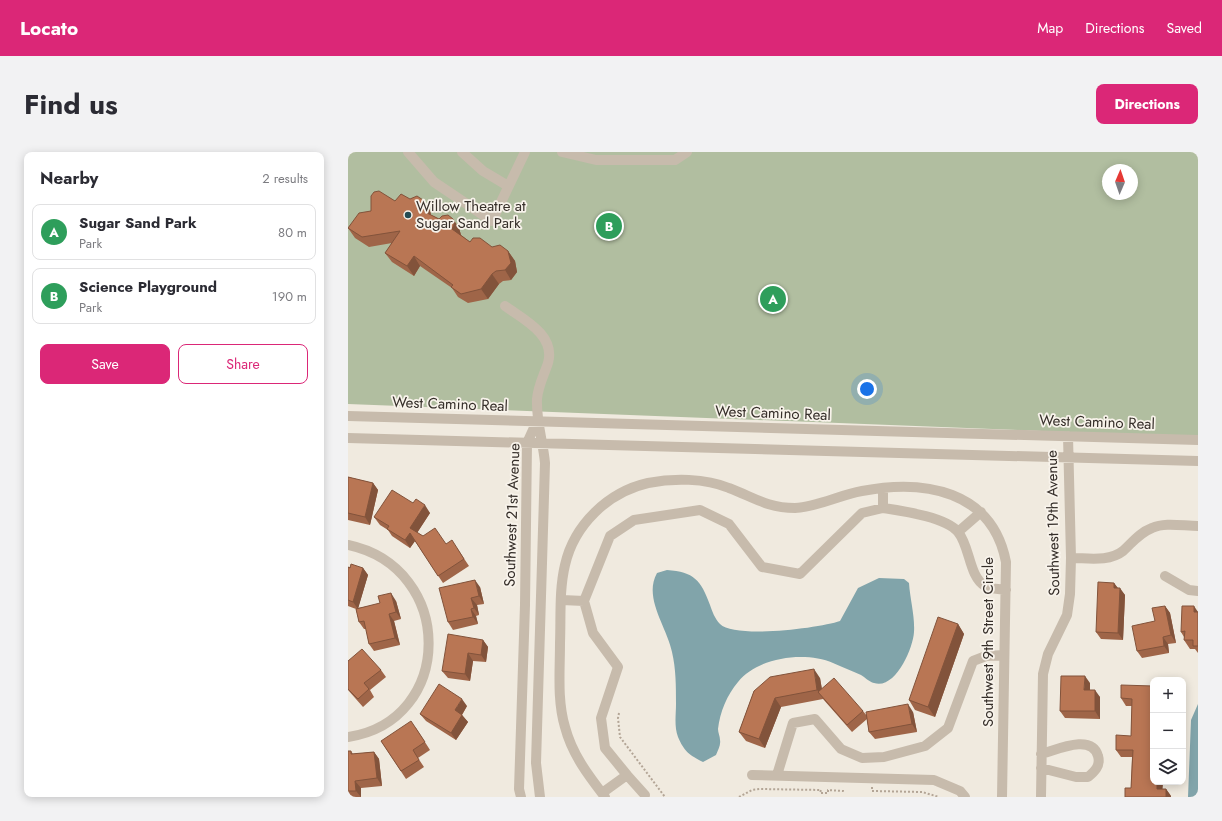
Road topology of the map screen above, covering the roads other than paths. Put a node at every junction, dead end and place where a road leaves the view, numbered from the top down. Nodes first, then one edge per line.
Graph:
1 (408, 152) edge
2 (462, 152) edge
3 (525, 152) edge
4 (562, 152) edge
5 (687, 152) edge
6 (508, 186) junction
7 (505, 306) dead end
8 (348, 416) edge
9 (537, 421) junction
10 (1068, 436) junction
11 (348, 438) edge
12 (1198, 440) edge
13 (527, 443) junction
14 (543, 443) junction
15 (1067, 458) junction
16 (1198, 461) edge
17 (882, 488) junction
18 (883, 508) junction
19 (981, 512) junction
20 (1198, 526) edge
21 (958, 532) junction
22 (348, 546) edge
23 (1071, 558) junction
24 (1165, 576) dead end
25 (1006, 590) junction
26 (1198, 591) edge
27 (562, 600) junction
28 (584, 600) junction
29 (1004, 655) junction
30 (348, 737) edge
31 (1041, 754) junction
32 (1041, 768) junction
33 (752, 774) dead end
34 (627, 775) junction
35 (777, 775) junction
36 (604, 795) edge
37 (645, 795) dead end
38 (521, 797) edge
39 (540, 797) edge
40 (965, 797) edge
41 (1002, 797) edge
42 (1041, 797) edge

1 - 6 street
2 - 6 street
3 - 6 street
4 - 5 street
7 - 9 street
8 - 9 street, West Camino Real
9 - 10 street, West Camino Real
9 - 13 street, Southwest 21st Avenue
9 - 14 street, Southwest 21st Avenue
10 - 12 street, West Camino Real
10 - 15 street, Southwest 19th Avenue
11 - 13 street
13 - 14 street
13 - 38 street, Southwest 21st Avenue
14 - 15 street
14 - 39 street, Southwest 21st Avenue
15 - 16 street
15 - 23 street, Southwest 19th Avenue
17 - 18 street
17 - 19 street, Southwest 9th Street Circle
17 - 27 street, Southwest 9th Street Circle
18 - 21 street
18 - 28 street
19 - 21 street
19 - 25 street, Southwest 9th Street Circle
20 - 23 street
21 - 25 street
22 - 30 street
23 - 31 street, Southwest 19th Avenue
24 - 26 street
25 - 29 street, Southwest 9th Street Circle
27 - 28 street
27 - 36 street, Southwest 9th Street Circle
28 - 34 street
29 - 35 street
29 - 41 street, Southwest 9th Street Circle
31 - 32 street, Southwest 19th Avenue
31 - 32 street
32 - 42 street, Southwest 19th Avenue
33 - 35 street
34 - 36 street
34 - 37 street
35 - 40 street

